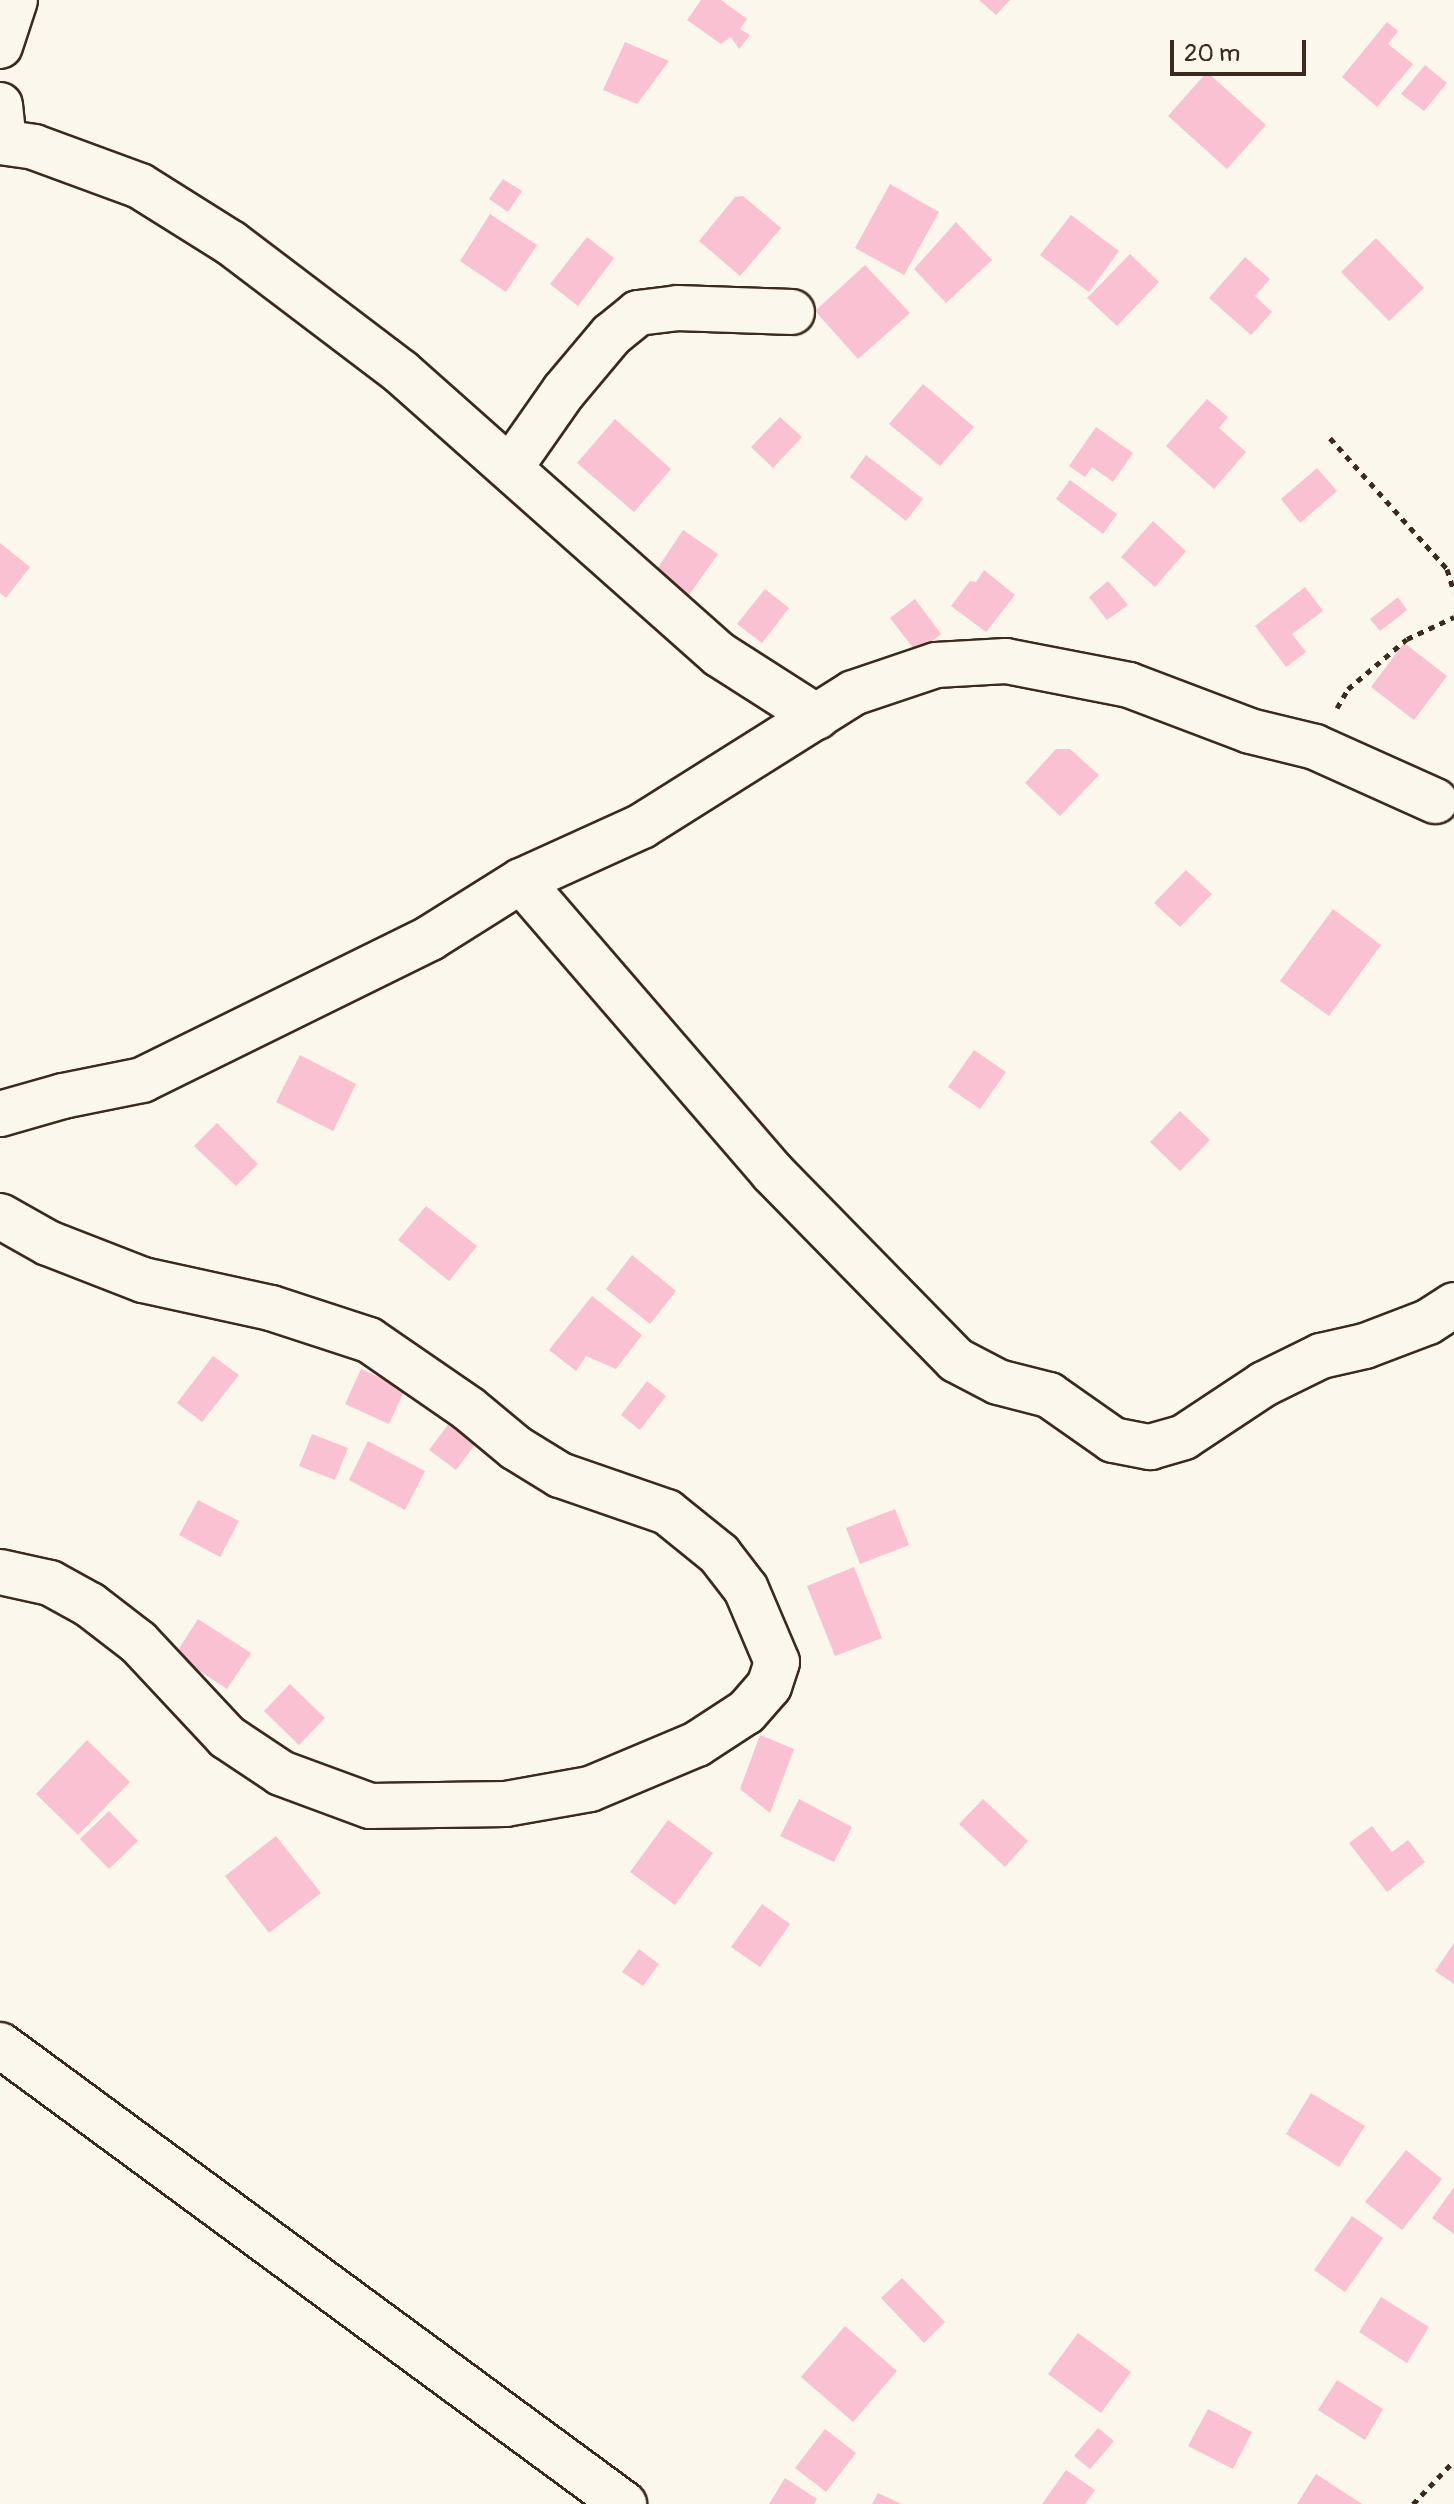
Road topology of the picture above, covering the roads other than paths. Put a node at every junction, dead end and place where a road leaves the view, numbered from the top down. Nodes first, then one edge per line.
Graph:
1 (15, 0) edge
2 (0, 46) edge
3 (1, 130) edge
4 (792, 312) dead end
5 (510, 468) junction
6 (817, 717) junction
7 (1435, 801) dead end
8 (521, 881) junction
9 (0, 1114) edge
10 (0, 1216) edge
11 (1454, 1305) edge
12 (0, 1572) edge
13 (0, 2045) edge
14 (624, 2504) edge

1 - 2 street
3 - 5 street
4 - 5 street
5 - 6 street
6 - 7 street
6 - 8 street
8 - 9 street
8 - 11 street
10 - 12 street
13 - 14 street

